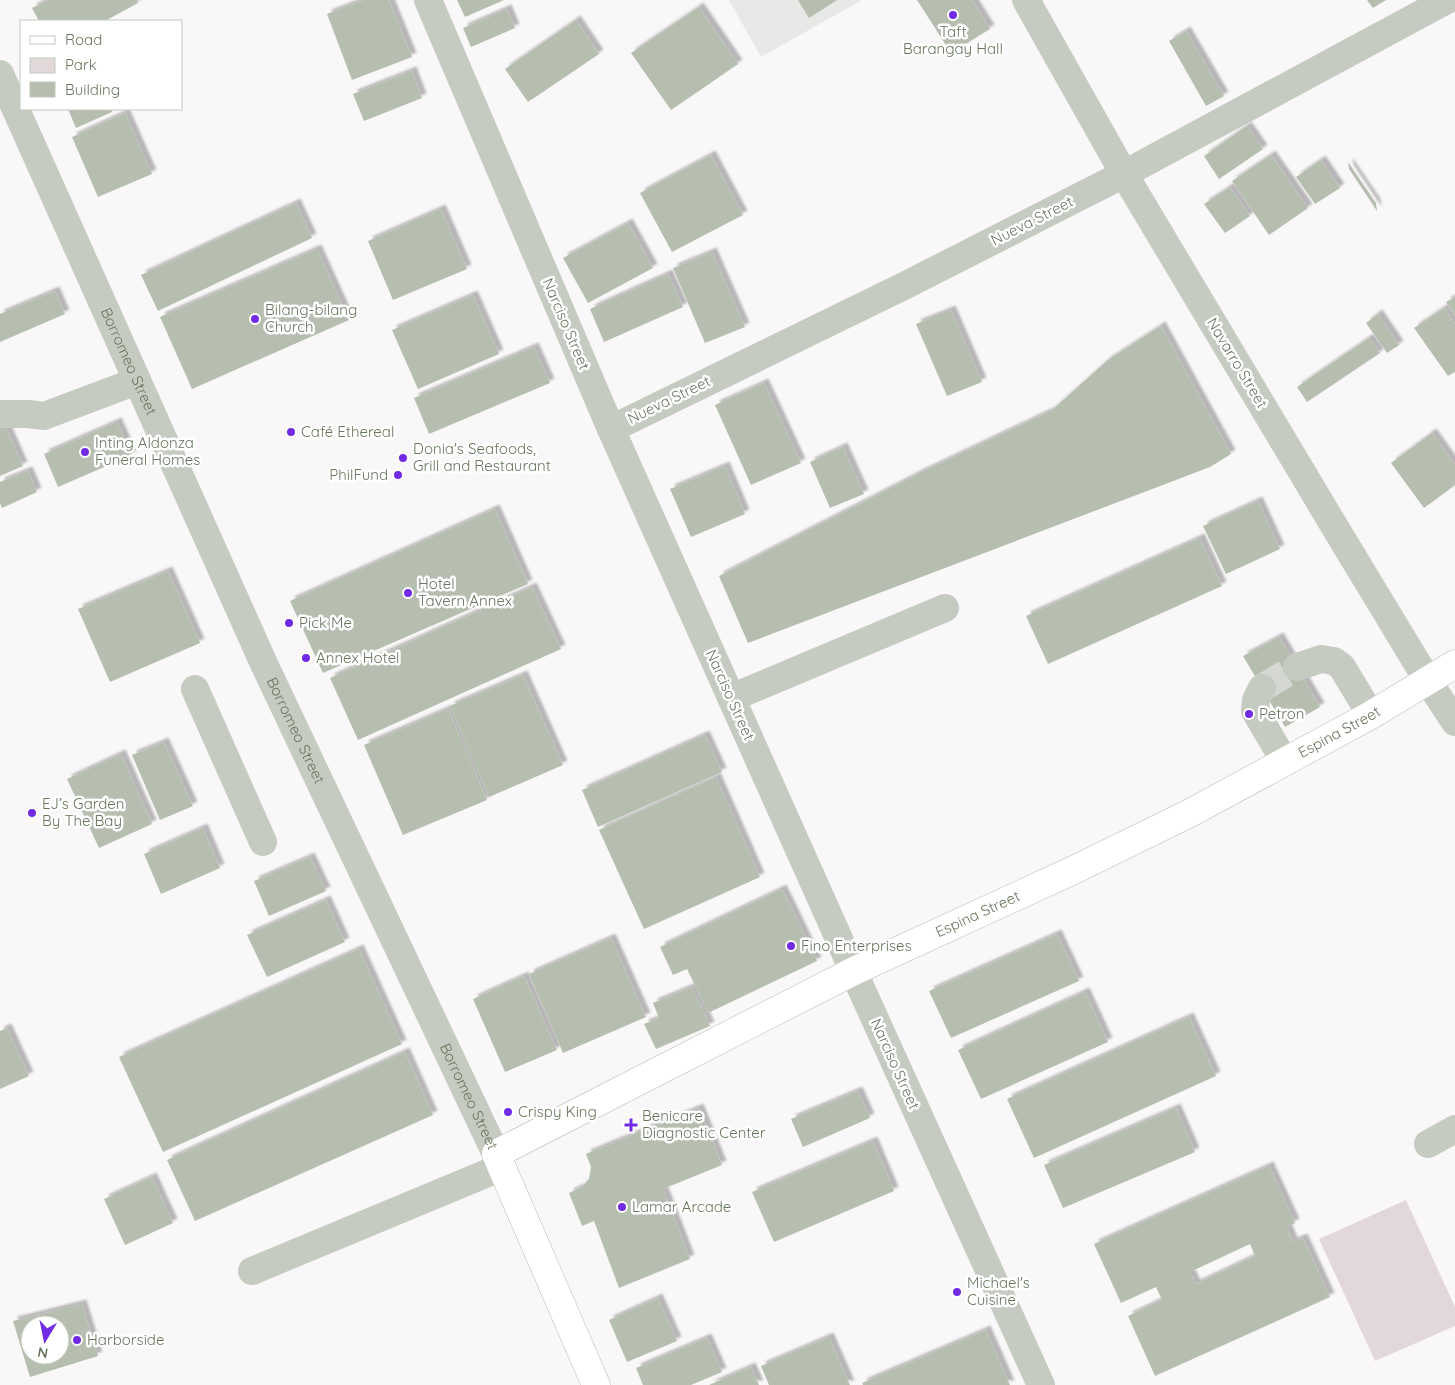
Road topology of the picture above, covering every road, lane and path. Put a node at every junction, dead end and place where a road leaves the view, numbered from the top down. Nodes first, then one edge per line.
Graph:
1 (428, 0) edge
2 (1026, 0) edge
3 (1447, 0) edge
4 (0, 74) edge
5 (1124, 174) junction
6 (137, 381) junction
7 (0, 414) edge
8 (611, 429) junction
9 (945, 608) dead end
10 (1455, 664) edge
11 (1297, 667) tunnel mouth
12 (1428, 681) junction
13 (1262, 688) tunnel mouth
14 (195, 689) dead end
15 (731, 698) junction
16 (1371, 714) junction
17 (1455, 722) edge
18 (1285, 762) junction
19 (263, 842) dead end
20 (854, 971) junction
21 (1455, 1129) edge
22 (1428, 1144) dead end
23 (499, 1160) junction
24 (252, 1271) dead end
25 (596, 1385) edge
26 (1040, 1385) edge

1 - 8 street, Narciso Street
2 - 5 street, Navarro Street
3 - 5 street, Nueva Street
4 - 6 street, Borromeo Street
5 - 8 street, Nueva Street
5 - 12 street, Navarro Street
6 - 7 street
6 - 23 street, Borromeo Street
8 - 15 street, Narciso Street
9 - 15 street
10 - 12 main road, Espina Street
11 - 16 street
12 - 16 main road, Espina Street
12 - 17 street, Navarro Street
13 - 18 street
14 - 19 street
15 - 20 street, Narciso Street
16 - 18 main road, Espina Street
18 - 20 main road, Espina Street
20 - 23 main road, Espina Street
20 - 26 street, Narciso Street
21 - 22 street
23 - 24 street
23 - 25 main road, Borromeo Street

